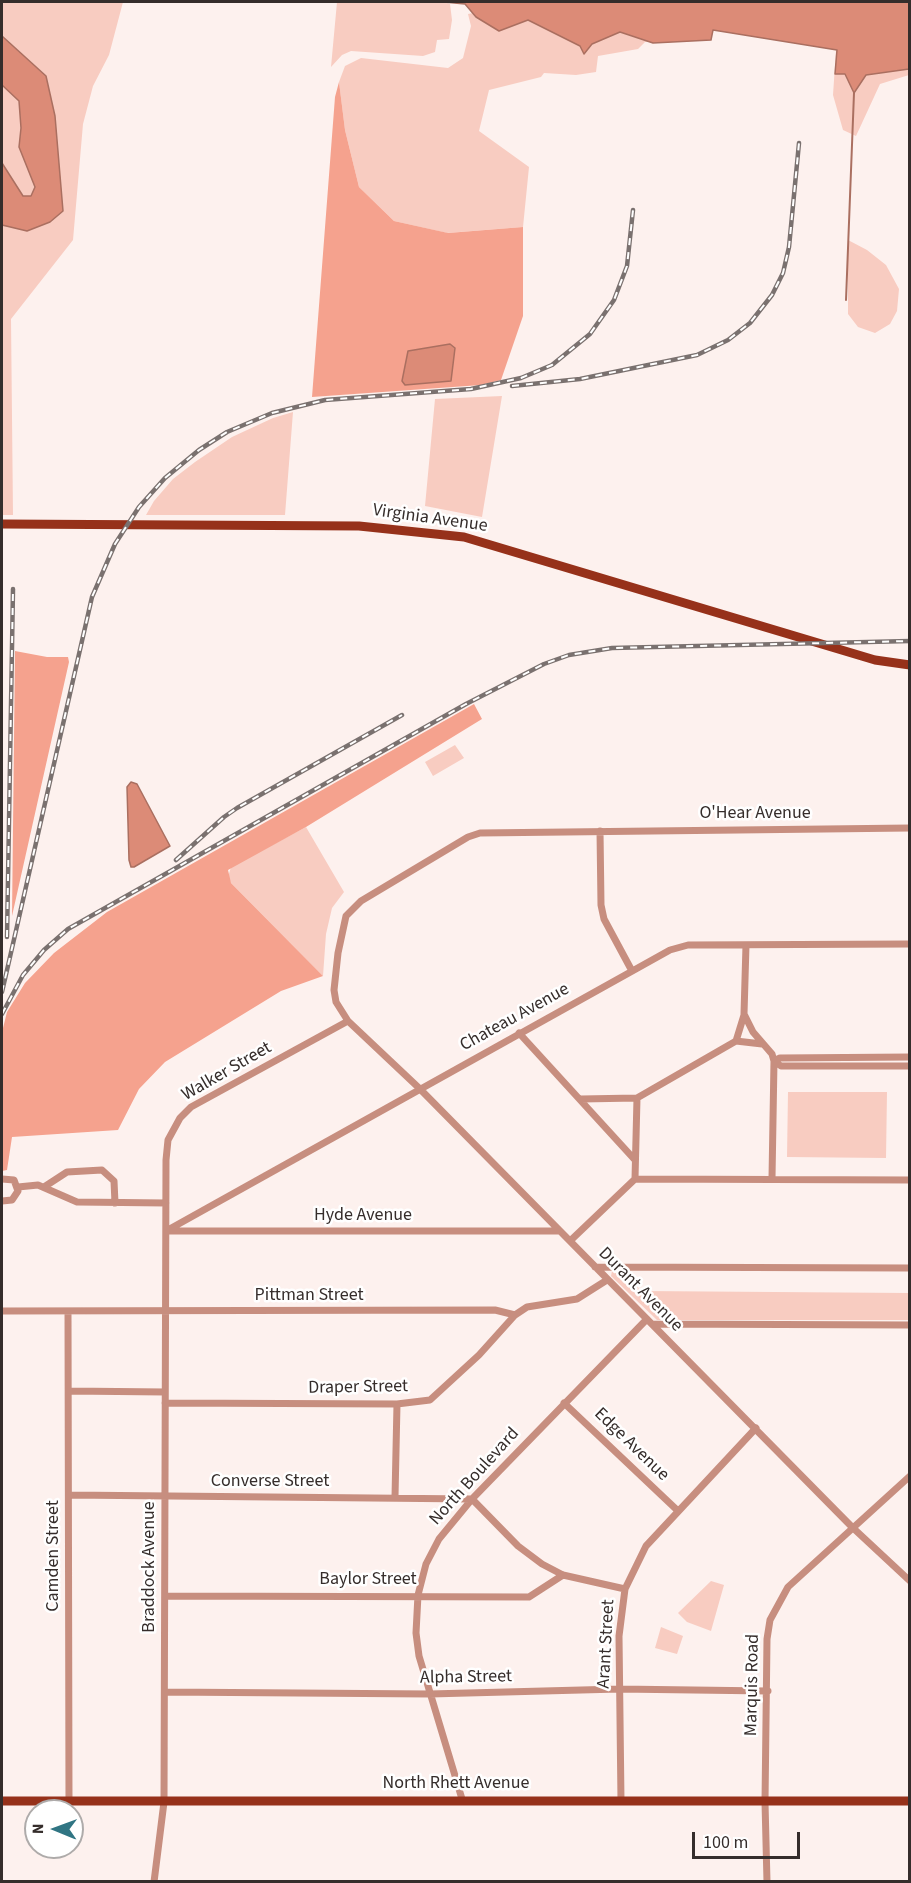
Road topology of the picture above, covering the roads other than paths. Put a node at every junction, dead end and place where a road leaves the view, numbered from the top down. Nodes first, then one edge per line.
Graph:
1 (2, 524) edge
2 (909, 665) edge
3 (909, 828) edge
4 (600, 831) junction
5 (909, 944) edge
6 (746, 945) junction
7 (632, 971) junction
8 (744, 1014) junction
9 (348, 1021) junction
10 (519, 1033) junction
11 (736, 1041) junction
12 (762, 1044) junction
13 (909, 1058) edge
14 (774, 1061) junction
15 (909, 1066) edge
16 (419, 1088) junction
17 (637, 1098) junction
18 (581, 1099) junction
19 (635, 1160) junction
20 (772, 1178) junction
21 (2, 1179) edge
22 (635, 1179) junction
23 (909, 1180) edge
24 (18, 1187) junction
25 (45, 1188) junction
26 (2, 1201) edge
27 (115, 1203) junction
28 (166, 1203) junction
29 (166, 1231) junction
30 (560, 1231) junction
31 (570, 1241) junction
32 (166, 1252) joint
33 (595, 1267) junction
34 (909, 1268) edge
35 (607, 1280) junction
36 (2, 1311) edge
37 (68, 1311) junction
38 (166, 1311) junction
39 (515, 1315) junction
40 (650, 1322) junction
41 (909, 1325) edge
42 (69, 1391) junction
43 (165, 1392) junction
44 (165, 1403) junction
45 (564, 1403) junction
46 (397, 1404) junction
47 (756, 1428) junction
48 (909, 1476) edge
49 (69, 1495) junction
50 (166, 1497) junction
51 (395, 1497) junction
52 (472, 1499) junction
53 (677, 1510) junction
54 (852, 1527) junction
55 (563, 1575) junction
56 (909, 1581) edge
57 (625, 1589) junction
58 (418, 1595) junction
59 (165, 1596) junction
60 (620, 1689) junction
61 (768, 1691) junction
62 (165, 1692) junction
63 (430, 1694) junction
64 (69, 1799) edge
65 (462, 1799) junction
66 (2, 1801) edge
67 (24, 1801) edge
68 (84, 1801) edge
69 (621, 1801) junction
70 (909, 1801) edge
71 (164, 1802) junction
72 (765, 1802) junction
73 (154, 1881) edge
74 (767, 1881) edge

1 - 2 main road, Virginia Avenue
3 - 4 street, O'Hear Avenue
4 - 7 street
4 - 9 street, O'Hear Avenue
5 - 6 street, Chateau Avenue
6 - 7 street, Chateau Avenue
6 - 8 street
7 - 10 street, Chateau Avenue
8 - 11 street
8 - 12 street
9 - 16 street, Durant Avenue
9 - 28 street, Walker Street
10 - 16 street, Chateau Avenue
10 - 18 street
11 - 12 street
11 - 17 street
12 - 14 street
13 - 14 street
14 - 15 street
14 - 20 street
16 - 29 street, Chateau Avenue
16 - 30 street, Durant Avenue
17 - 18 street
17 - 19 street
18 - 19 street
19 - 22 street
20 - 22 street
20 - 23 street
21 - 24 street
22 - 31 street
24 - 25 street
24 - 26 street
25 - 27 street
25 - 27 street
27 - 28 street
28 - 29 street, Walker Street
29 - 30 street, Hyde Avenue
29 - 32 street, Walker Street
30 - 31 street, Durant Avenue
31 - 33 street, Durant Avenue
32 - 38 street, Braddock Avenue
33 - 34 street
33 - 35 street, Durant Avenue
35 - 39 street
35 - 40 street, Durant Avenue
36 - 37 street, Pittman Street
37 - 38 street, Pittman Street
37 - 42 street, Camden Street
38 - 39 street, Pittman Street
38 - 43 street, Braddock Avenue
39 - 46 street, Draper Street
40 - 41 street
40 - 45 street, North Boulevard
40 - 47 street, Durant Avenue
42 - 43 street
42 - 49 street, Camden Street
43 - 44 street, Braddock Avenue
44 - 46 street, Draper Street
44 - 50 street, Braddock Avenue
45 - 52 street, North Boulevard
45 - 53 street, Edge Avenue
46 - 51 street
47 - 53 street, Arant Street
47 - 54 street, Durant Avenue
48 - 54 street, Marquis Road
49 - 50 street, Converse Street
49 - 64 street, Camden Street
50 - 51 street, Converse Street
50 - 59 street, Braddock Avenue
51 - 52 street, Converse Street
52 - 55 street
52 - 58 street, North Boulevard
53 - 57 street, Arant Street
54 - 56 street, Durant Avenue
54 - 61 street, Marquis Road
55 - 57 street
55 - 58 street, Baylor Street
57 - 60 street, Arant Street
58 - 59 street, Baylor Street
58 - 63 street, North Boulevard
59 - 62 street, Braddock Avenue
60 - 61 street, Alpha Street
60 - 63 street, Alpha Street
60 - 69 street, Arant Street
61 - 72 street, Marquis Road
62 - 63 street, Alpha Street
62 - 71 street, Braddock Avenue
63 - 65 street, North Boulevard
65 - 69 main road, North Rhett Avenue
65 - 71 main road, North Rhett Avenue
66 - 67 main road, North Rhett Avenue
68 - 71 main road, North Rhett Avenue
69 - 72 main road, North Rhett Avenue
70 - 72 main road, North Rhett Avenue
71 - 73 street, Braddock Avenue
72 - 74 street, Marquis Road

